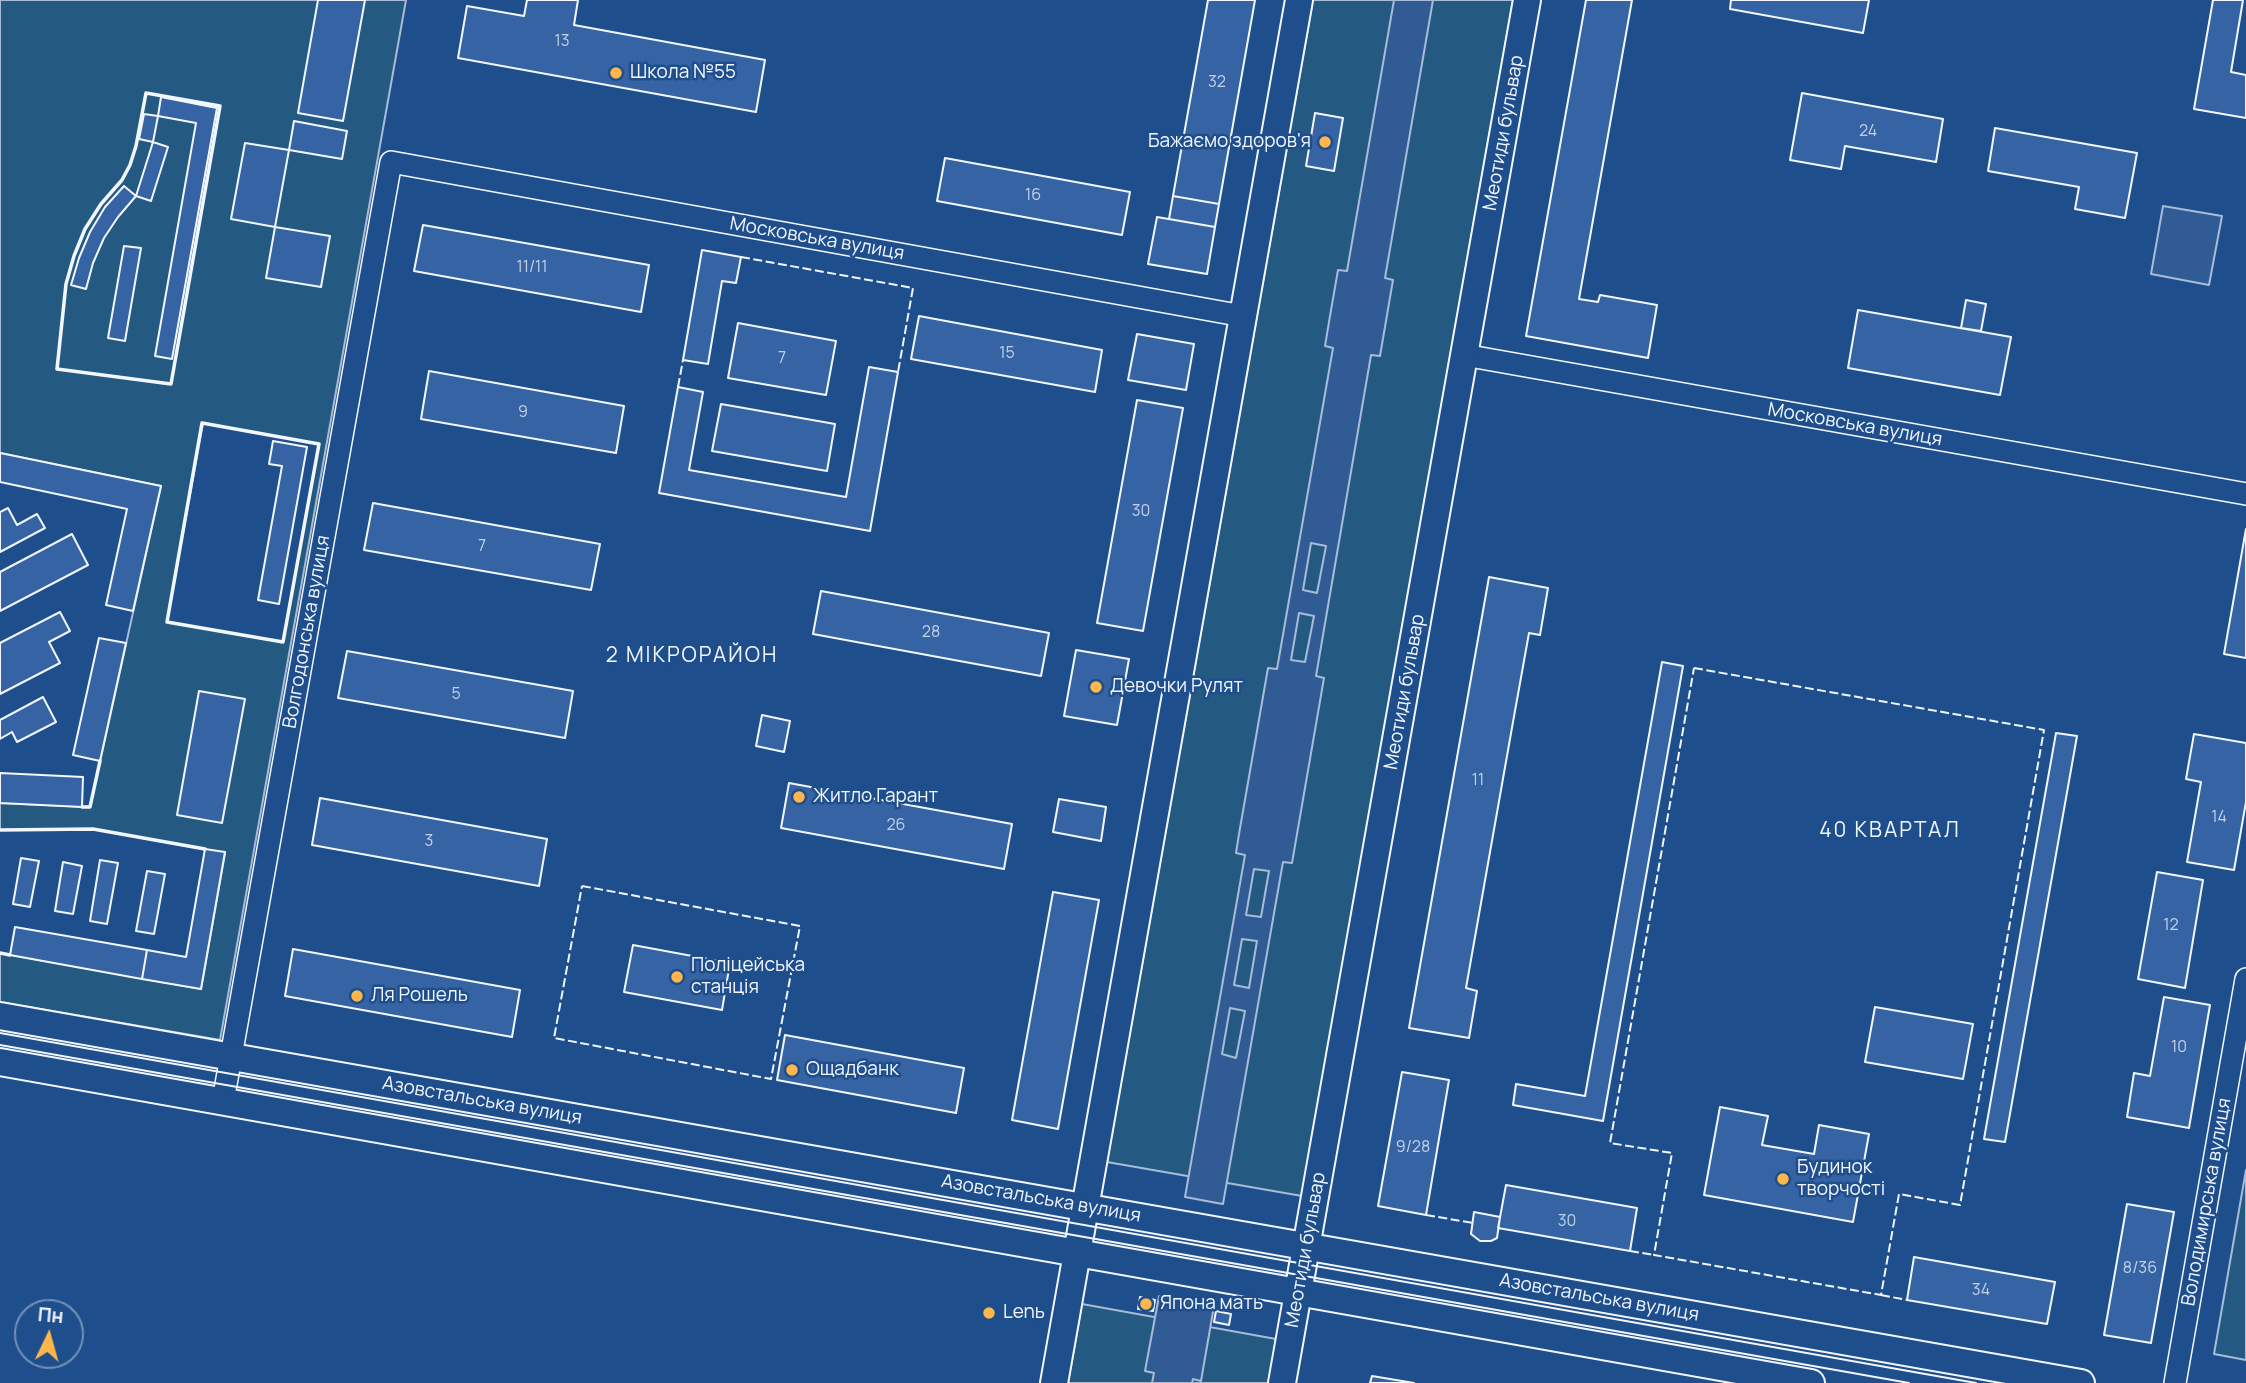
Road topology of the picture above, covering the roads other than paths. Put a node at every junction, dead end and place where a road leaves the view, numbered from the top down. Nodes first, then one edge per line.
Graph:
1 (1299, 0) edge
2 (1527, 0) edge
3 (391, 162) joint
4 (1243, 316) junction
5 (1464, 355) junction
6 (2246, 494) edge
7 (2246, 979) edge
8 (0, 1016) edge
9 (231, 1057) junction
10 (0, 1062) edge
11 (223, 1101) junction
12 (1085, 1208) junction
13 (1307, 1246) junction
14 (1077, 1253) junction
15 (1298, 1292) junction
16 (1054, 1383) edge
17 (1282, 1383) edge
18 (1811, 1383) edge
19 (2081, 1383) edge
20 (2175, 1383) edge

1 - 4 street
2 - 5 street, Меотиди бульвар
3 - 4 street, Московська вулиця
3 - 9 street, Волгодонська вулиця
4 - 12 street
5 - 6 street, Московська вулиця
5 - 13 street, Меотиди бульвар
7 - 20 street, Володимирська вулиця
8 - 9 street, Азовстальська вулиця
9 - 11 street, Волгодонська вулиця
9 - 12 street, Азовстальська вулиця
10 - 11 street
11 - 14 street
12 - 13 street, Азовстальська вулиця
12 - 14 street
13 - 15 street, Меотиди бульвар
13 - 19 street, Азовстальська вулиця
14 - 15 street
14 - 16 street
15 - 17 street, Меотиди бульвар
15 - 18 street

